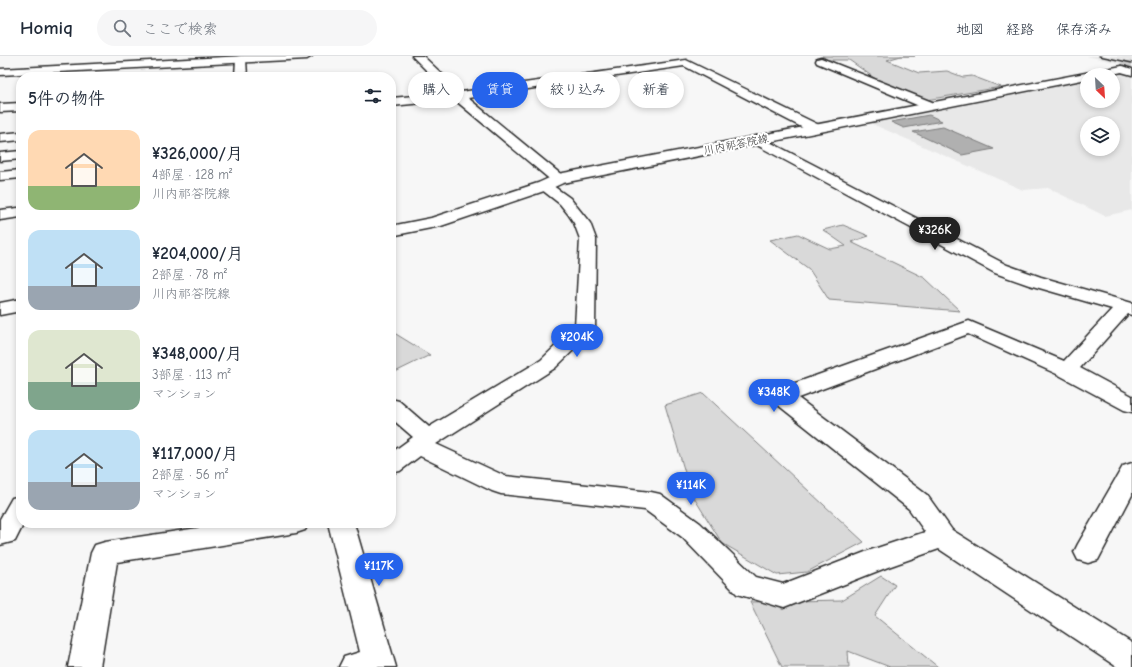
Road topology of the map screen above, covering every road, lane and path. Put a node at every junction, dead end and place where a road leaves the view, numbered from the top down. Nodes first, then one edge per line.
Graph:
1 (307, 56) edge
2 (417, 56) edge
3 (241, 59) junction
4 (821, 61) dead end
5 (0, 72) edge
6 (241, 72) edge
7 (433, 72) edge
8 (1080, 77) edge
9 (464, 95) edge
10 (408, 100) edge
11 (396, 102) edge
12 (464, 102) edge
13 (928, 105) junction
14 (16, 107) edge
15 (0, 108) edge
16 (814, 128) junction
17 (16, 136) edge
18 (0, 138) edge
19 (758, 140) junction
20 (16, 155) edge
21 (0, 157) edge
22 (16, 174) edge
23 (0, 176) edge
24 (551, 182) junction
25 (16, 213) edge
26 (0, 215) edge
27 (396, 230) edge
28 (16, 306) edge
29 (1128, 308) edge
30 (0, 309) edge
31 (1067, 370) junction
32 (1132, 405) edge
33 (396, 412) edge
34 (423, 442) junction
35 (396, 461) edge
36 (1132, 472) edge
37 (16, 515) edge
38 (264, 528) edge
39 (342, 528) edge
40 (0, 535) edge
41 (942, 537) junction
42 (1088, 552) dead end
43 (1132, 660) edge
44 (371, 665) edge
45 (84, 667) edge

1 - 3 main road
2 - 7 street
3 - 5 main road
3 - 6 street
4 - 13 street
8 - 13 main road, 川内祁答院線
9 - 16 street
10 - 11 street
12 - 24 street
13 - 16 main road, 川内祁答院線
14 - 15 street
16 - 19 main road, 川内祁答院線
17 - 18 street
19 - 24 main road, 川内祁答院線
19 - 29 street
20 - 21 street
22 - 23 street
24 - 27 main road, 川内祁答院線
24 - 34 street
25 - 26 street
28 - 30 main road
29 - 31 street
31 - 32 street
31 - 41 street
33 - 34 street
34 - 35 street
34 - 41 street
36 - 42 street
37 - 40 street
38 - 45 street
39 - 44 street
41 - 43 street

